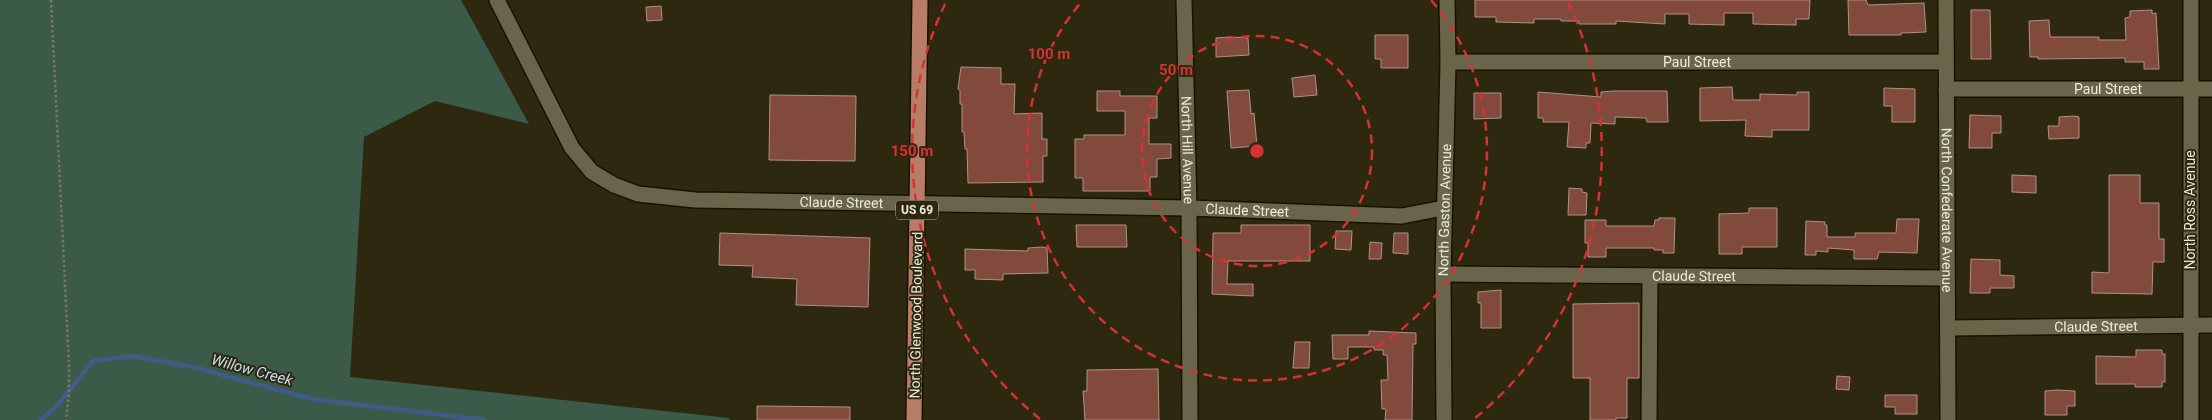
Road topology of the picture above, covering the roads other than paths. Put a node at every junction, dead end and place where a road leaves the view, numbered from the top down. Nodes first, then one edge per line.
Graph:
1 (497, 0) edge
2 (920, 0) edge
3 (1184, 0) edge
4 (1447, 0) edge
5 (1946, 0) edge
6 (2191, 0) edge
7 (1448, 62) junction
8 (1945, 62) junction
9 (2189, 89) junction
10 (2212, 89) edge
11 (1946, 90) junction
12 (918, 204) junction
13 (1189, 208) junction
14 (1444, 208) junction
15 (1443, 274) junction
16 (1650, 277) junction
17 (1946, 278) junction
18 (2191, 325) junction
19 (2212, 325) edge
20 (1948, 328) junction
21 (914, 420) edge
22 (1190, 420) edge
23 (1444, 420) edge
24 (1649, 420) edge
25 (1948, 420) edge
26 (2191, 420) edge

1 - 12 street, Claude Street
2 - 12 main road, North Glenwood Boulevard / US 69
3 - 13 street, North Hill Avenue
4 - 7 street, North Gaston Avenue
5 - 8 street, North Confederate Avenue
6 - 9 street, North Ross Avenue
7 - 8 street, Paul Street
7 - 14 street, North Gaston Avenue
8 - 11 street, North Confederate Avenue
9 - 10 street, Paul Street
9 - 11 street, Paul Street
9 - 18 street, North Ross Avenue
11 - 17 street, North Confederate Avenue
12 - 13 street, Claude Street
12 - 21 main road, North Glenwood Boulevard / US 69
13 - 14 street, Claude Street
13 - 22 street, North Hill Avenue
14 - 15 street, North Gaston Avenue
15 - 16 street, Claude Street
15 - 23 street, North Gaston Avenue
16 - 17 street, Claude Street
16 - 24 street
17 - 20 street, North Confederate Avenue
18 - 19 street, Claude Street
18 - 20 street, Claude Street
18 - 26 street, North Ross Avenue
20 - 25 street, North Confederate Avenue

